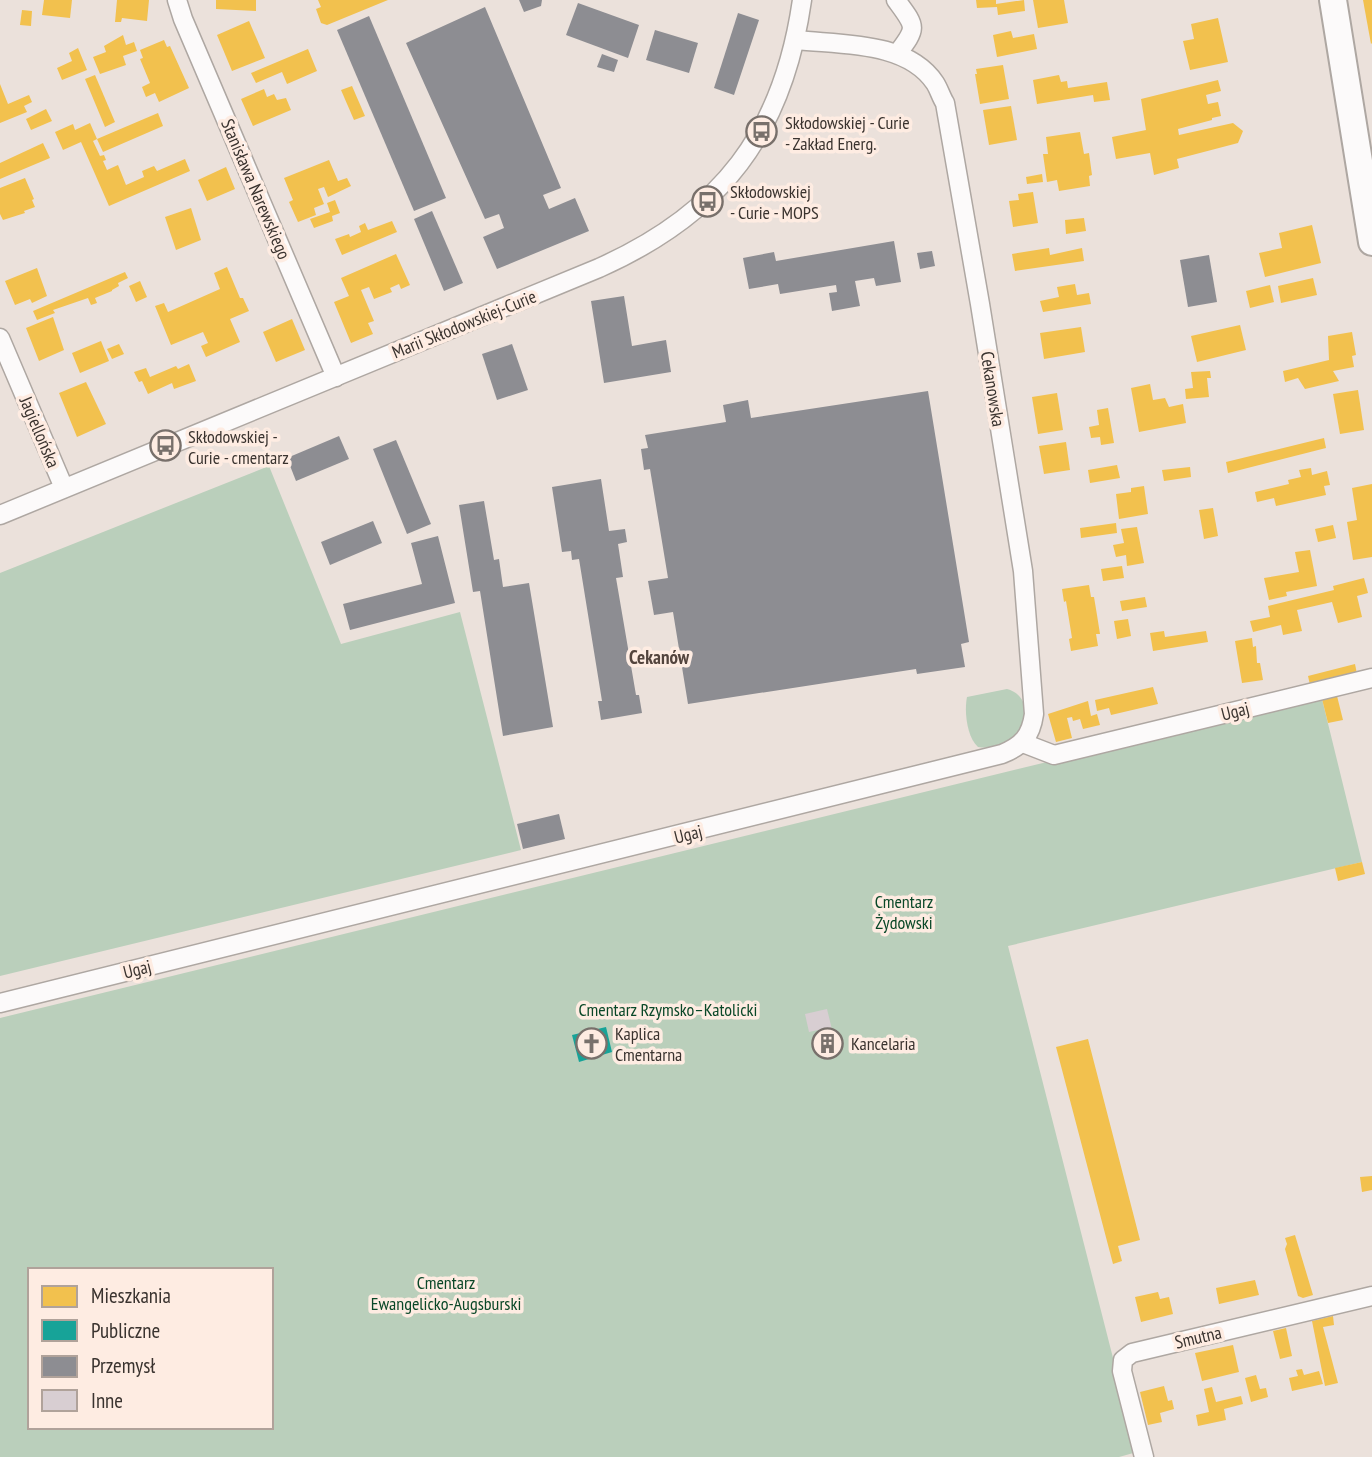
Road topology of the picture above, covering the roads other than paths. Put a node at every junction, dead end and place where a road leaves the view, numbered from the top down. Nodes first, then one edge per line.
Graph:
1 (177, 0) edge
2 (802, 0) edge
3 (896, 0) edge
4 (1333, 0) edge
5 (797, 40) junction
6 (897, 54) junction
7 (1364, 140) edge
8 (1372, 242) edge
9 (0, 338) edge
10 (336, 377) junction
11 (64, 488) junction
12 (0, 515) edge
13 (1372, 678) edge
14 (1023, 743) junction
15 (0, 1003) edge
16 (1372, 1296) edge
17 (1144, 1457) edge

1 - 10 street, Stanisława Narewskiego
2 - 5 street, Marii Skłodowskiej-Curie
3 - 6 street
4 - 7 street
5 - 6 street, Cekanowska
5 - 10 street, Marii Skłodowskiej-Curie
6 - 14 street, Cekanowska
7 - 8 street
9 - 11 street, Jagiellońska
10 - 11 street, Marii Skłodowskiej-Curie
11 - 12 street, Marii Skłodowskiej-Curie
13 - 14 street, Ugaj
14 - 15 street, Ugaj
16 - 17 street, Smutna

